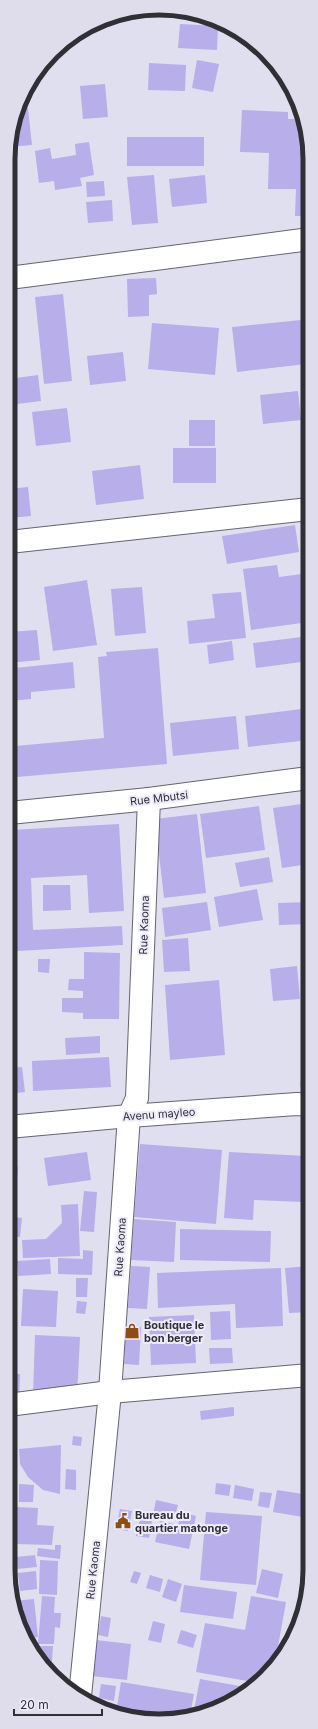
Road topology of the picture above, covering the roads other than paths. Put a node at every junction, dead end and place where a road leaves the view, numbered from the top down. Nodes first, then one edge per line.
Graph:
1 (303, 240) edge
2 (15, 277) edge
3 (303, 510) edge
4 (15, 541) edge
5 (303, 779) edge
6 (149, 799) junction
7 (15, 812) edge
8 (303, 1104) edge
9 (129, 1116) junction
10 (15, 1126) edge
11 (303, 1376) edge
12 (110, 1392) junction
13 (15, 1404) edge
14 (80, 1691) edge

1 - 2 street
3 - 4 street
5 - 6 street, Rue Mbutsi
6 - 7 street, Rue Mbutsi
6 - 9 street, Rue Kaoma
8 - 9 street, Avenu mayleo
9 - 10 street, Avenu mayleo
9 - 12 street, Rue Kaoma
11 - 12 street
12 - 13 street
12 - 14 street, Rue Kaoma

